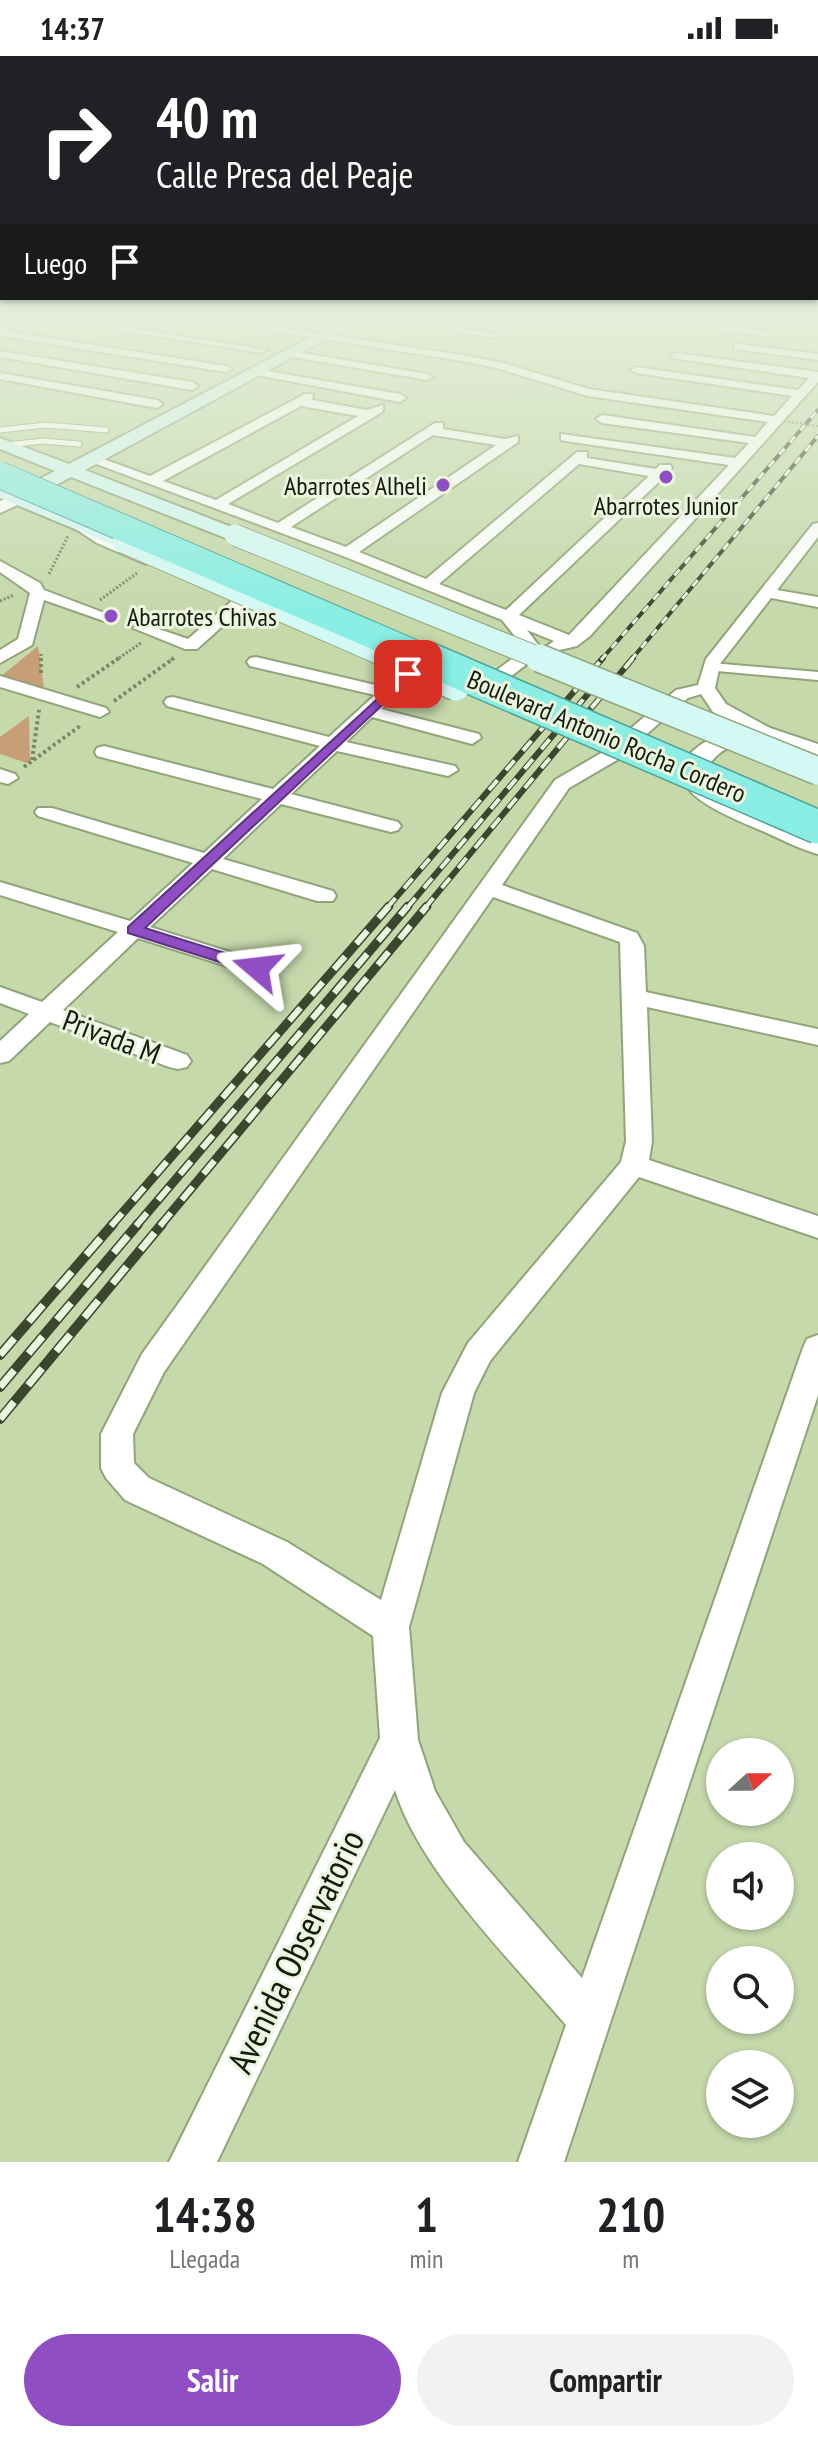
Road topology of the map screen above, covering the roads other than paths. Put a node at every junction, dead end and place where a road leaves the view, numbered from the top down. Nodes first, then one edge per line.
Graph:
1 (116, 415) edge
2 (132, 415) edge
3 (274, 415) edge
4 (367, 415) edge
5 (762, 415) edge
6 (784, 415) edge
7 (173, 416) joint
8 (782, 418) junction
9 (124, 419) junction
10 (602, 419) dead end
11 (565, 437) dead end
12 (759, 441) junction
13 (30, 443) junction
14 (74, 443) junction
15 (2, 447) edge
16 (90, 459) junction
17 (46, 461) junction
18 (740, 463) junction
19 (70, 470) junction
20 (0, 475) edge
21 (152, 481) junction
22 (4, 496) edge
23 (217, 505) junction
24 (178, 512) junction
25 (55, 514) junction
26 (75, 522) junction
27 (818, 527) edge
28 (280, 528) junction
29 (348, 553) junction
30 (0, 566) edge
31 (428, 585) junction
32 (36, 589) junction
33 (768, 593) junction
34 (240, 602) junction
35 (818, 602) edge
36 (107, 617) dead end
37 (508, 617) junction
38 (148, 631) road end
39 (571, 642) junction
40 (534, 650) junction
41 (0, 658) edge
42 (256, 662) dead end
43 (408, 674) junction
44 (818, 676) edge
45 (708, 677) junction
46 (0, 681) edge
47 (388, 693) junction
48 (173, 702) dead end
49 (546, 710) junction
50 (369, 711) junction
51 (100, 712) dead end
52 (763, 732) junction
53 (472, 738) dead end
54 (333, 744) junction
55 (104, 752) dead end
56 (816, 753) edge
57 (448, 770) dead end
58 (275, 798) junction
59 (818, 805) edge
60 (45, 812) dead end
61 (391, 826) dead end
62 (818, 827) edge
63 (818, 846) edge
64 (208, 861) junction
65 (0, 888) edge
66 (489, 888) junction
67 (325, 896) dead end
68 (134, 930) junction
69 (257, 968) dead end
70 (0, 995) edge
71 (632, 996) junction
72 (47, 1012) junction
73 (818, 1037) edge
74 (0, 1055) edge
75 (178, 1061) dead end
76 (634, 1165) junction
77 (818, 1227) edge
78 (818, 1348) edge
79 (391, 1627) junction
80 (399, 1740) junction
81 (589, 2019) junction
82 (192, 2162) edge
83 (541, 2162) edge

1 - 9 street
2 - 9 main road
3 - 21 street
4 - 23 street
5 - 8 street
6 - 8 street
7 - 9 main road
7 - 16 main road
8 - 12 street
9 - 14 main road
9 - 15 lane
10 - 12 street
11 - 18 street
12 - 18 street
13 - 14 lane
13 - 15 lane
13 - 15 lane
14 - 17 main road
15 - 17 main road
15 - 59 highway, Boulevard Antonio Rocha Cordero
16 - 19 main road
16 - 21 street
17 - 19 main road
17 - 22 main road
18 - 39 street
19 - 22 main road
19 - 24 main road
20 - 49 highway, Boulevard Antonio Rocha Cordero, bridge
21 - 23 street
22 - 25 main road, Boulevard Antonio Rocha Cordero
23 - 28 street
24 - 25 main road
24 - 56 main road, bridge
25 - 26 main road, Boulevard Antonio Rocha Cordero
26 - 34 street, Boulevard Antonio Rocha Cordero
26 - 49 main road, bridge
27 - 33 street
28 - 29 street
28 - 29 street
29 - 31 street
30 - 32 street
31 - 37 street
31 - 37 street
32 - 36 street
32 - 41 street
33 - 35 street
33 - 45 street
34 - 38 street
34 - 43 street, Boulevard Antonio Rocha Cordero
37 - 39 street
37 - 40 street
39 - 40 street
40 - 43 street, Boulevard Antonio Rocha Cordero
42 - 47 street
43 - 47 street
44 - 45 street
45 - 52 street
45 - 66 street
46 - 51 street
47 - 50 street
48 - 54 street
49 - 62 highway, Boulevard Antonio Rocha Cordero, bridge
50 - 53 street
50 - 54 street
52 - 56 street
52 - 63 street
54 - 57 street
54 - 58 street
55 - 58 street
58 - 61 street
58 - 64 street
60 - 64 street
64 - 67 street
64 - 68 street
65 - 68 street
66 - 71 street
66 - 79 street
68 - 69 street
68 - 72 street
70 - 72 street, Privada M
71 - 73 street
71 - 76 street
72 - 74 street
72 - 75 street, Privada M
76 - 77 street
76 - 79 street
78 - 81 street
79 - 80 street
80 - 81 street
80 - 82 street, Avenida Observatorio
81 - 83 street

